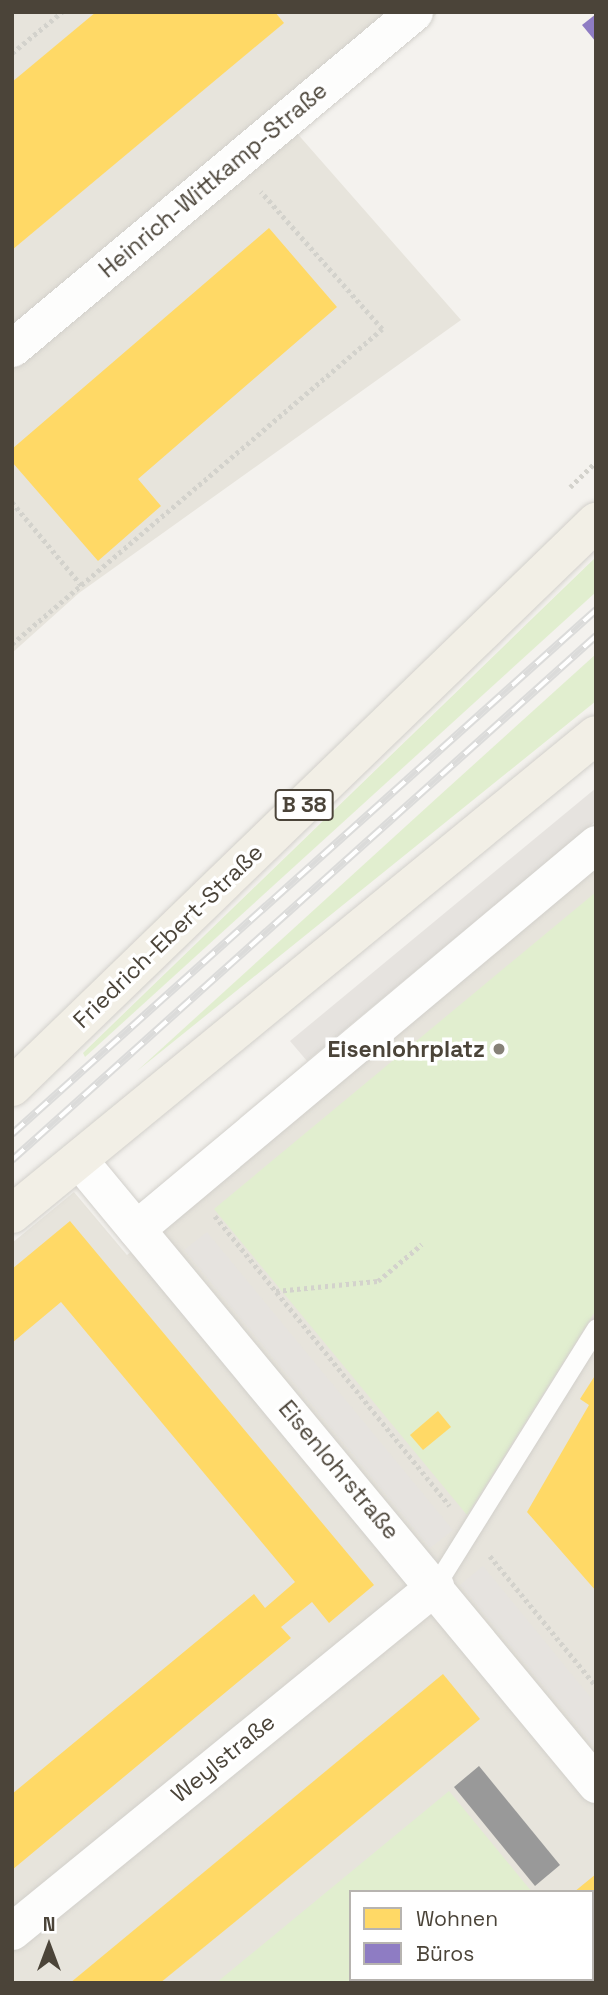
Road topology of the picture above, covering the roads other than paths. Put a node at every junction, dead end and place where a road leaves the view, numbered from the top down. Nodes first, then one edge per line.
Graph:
1 (414, 12) edge
2 (12, 348) edge
3 (596, 522) edge
4 (596, 735) edge
5 (596, 844) edge
6 (12, 1087) edge
7 (78, 1159) junction
8 (12, 1214) edge
9 (136, 1229) junction
10 (596, 1328) edge
11 (435, 1586) junction
12 (596, 1784) edge
13 (12, 1931) edge

1 - 2 street, Heinrich-Wittkamp-Straße
3 - 6 main road, Friedrich-Ebert-Straße / B 38
4 - 7 main road
5 - 9 street
7 - 8 main road
7 - 9 street, Eisenlohrstraße
9 - 11 street, Eisenlohrstraße
10 - 11 lane
11 - 12 street, Eisenlohrstraße
11 - 13 street, Weylstraße

